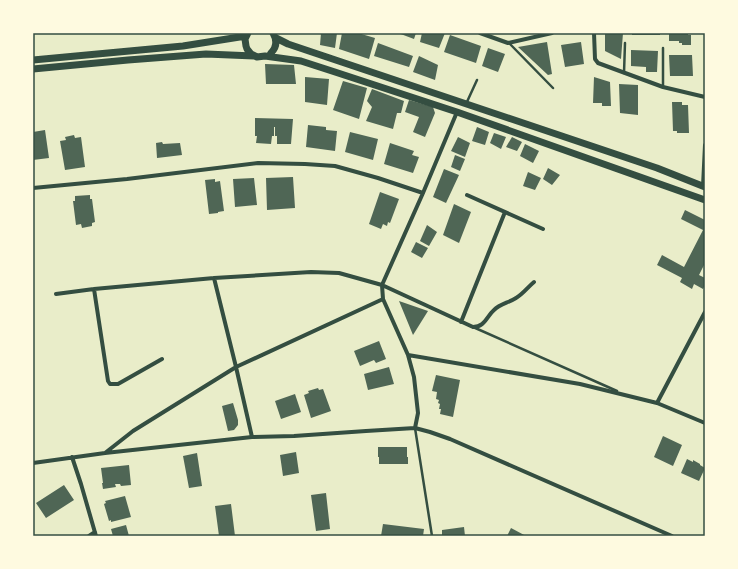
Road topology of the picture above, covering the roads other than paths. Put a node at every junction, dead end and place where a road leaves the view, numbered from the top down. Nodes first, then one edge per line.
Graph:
1 (480, 33) edge
2 (552, 33) edge
3 (594, 33) edge
4 (247, 34) edge
5 (274, 35) edge
6 (508, 43) junction
7 (625, 43) dead end
8 (663, 48) dead end
9 (268, 55) junction
10 (254, 56) junction
11 (33, 60) edge
12 (33, 69) edge
13 (624, 74) junction
14 (477, 80) dead end
15 (662, 87) junction
16 (553, 88) dead end
17 (705, 97) edge
18 (466, 104) junction
19 (457, 112) junction
20 (705, 145) edge
21 (704, 186) edge
22 (33, 188) edge
23 (423, 193) junction
24 (467, 195) dead end
25 (705, 200) edge
26 (505, 212) junction
27 (543, 229) dead end
28 (214, 278) junction
29 (534, 282) dead end
30 (382, 285) junction
31 (94, 289) junction
32 (56, 294) dead end
33 (383, 299) junction
34 (705, 313) edge
35 (461, 322) junction
36 (473, 327) junction
37 (408, 355) junction
38 (162, 359) dead end
39 (236, 367) junction
40 (623, 394) junction
41 (657, 403) junction
42 (705, 423) edge
43 (415, 428) junction
44 (252, 437) junction
45 (105, 454) junction
46 (72, 457) junction
47 (33, 463) edge
48 (95, 534) edge
49 (90, 536) edge
50 (432, 536) edge
51 (672, 536) edge

1 - 6 street
2 - 6 street
3 - 13 street
4 - 10 main road
4 - 11 main road
5 - 9 main road
5 - 18 main road
6 - 16 lane
7 - 13 lane
8 - 15 lane
9 - 10 main road
9 - 19 main road
10 - 12 main road
13 - 15 street
14 - 18 lane
15 - 17 street
18 - 21 main road
19 - 23 street
19 - 25 main road
20 - 21 street
22 - 23 street
23 - 30 street
24 - 26 street
26 - 27 street
26 - 35 street
28 - 30 street
28 - 31 street
28 - 39 street
29 - 36 street
30 - 33 street
30 - 35 street
31 - 32 street
31 - 38 street
33 - 37 street
33 - 39 street
34 - 41 street
35 - 36 street
36 - 40 lane
37 - 40 street
37 - 43 street
39 - 44 street
39 - 45 street
40 - 41 street
41 - 42 street
43 - 44 street
43 - 50 lane
43 - 51 street
44 - 45 street
45 - 46 street
46 - 47 street
46 - 48 street
48 - 49 street

